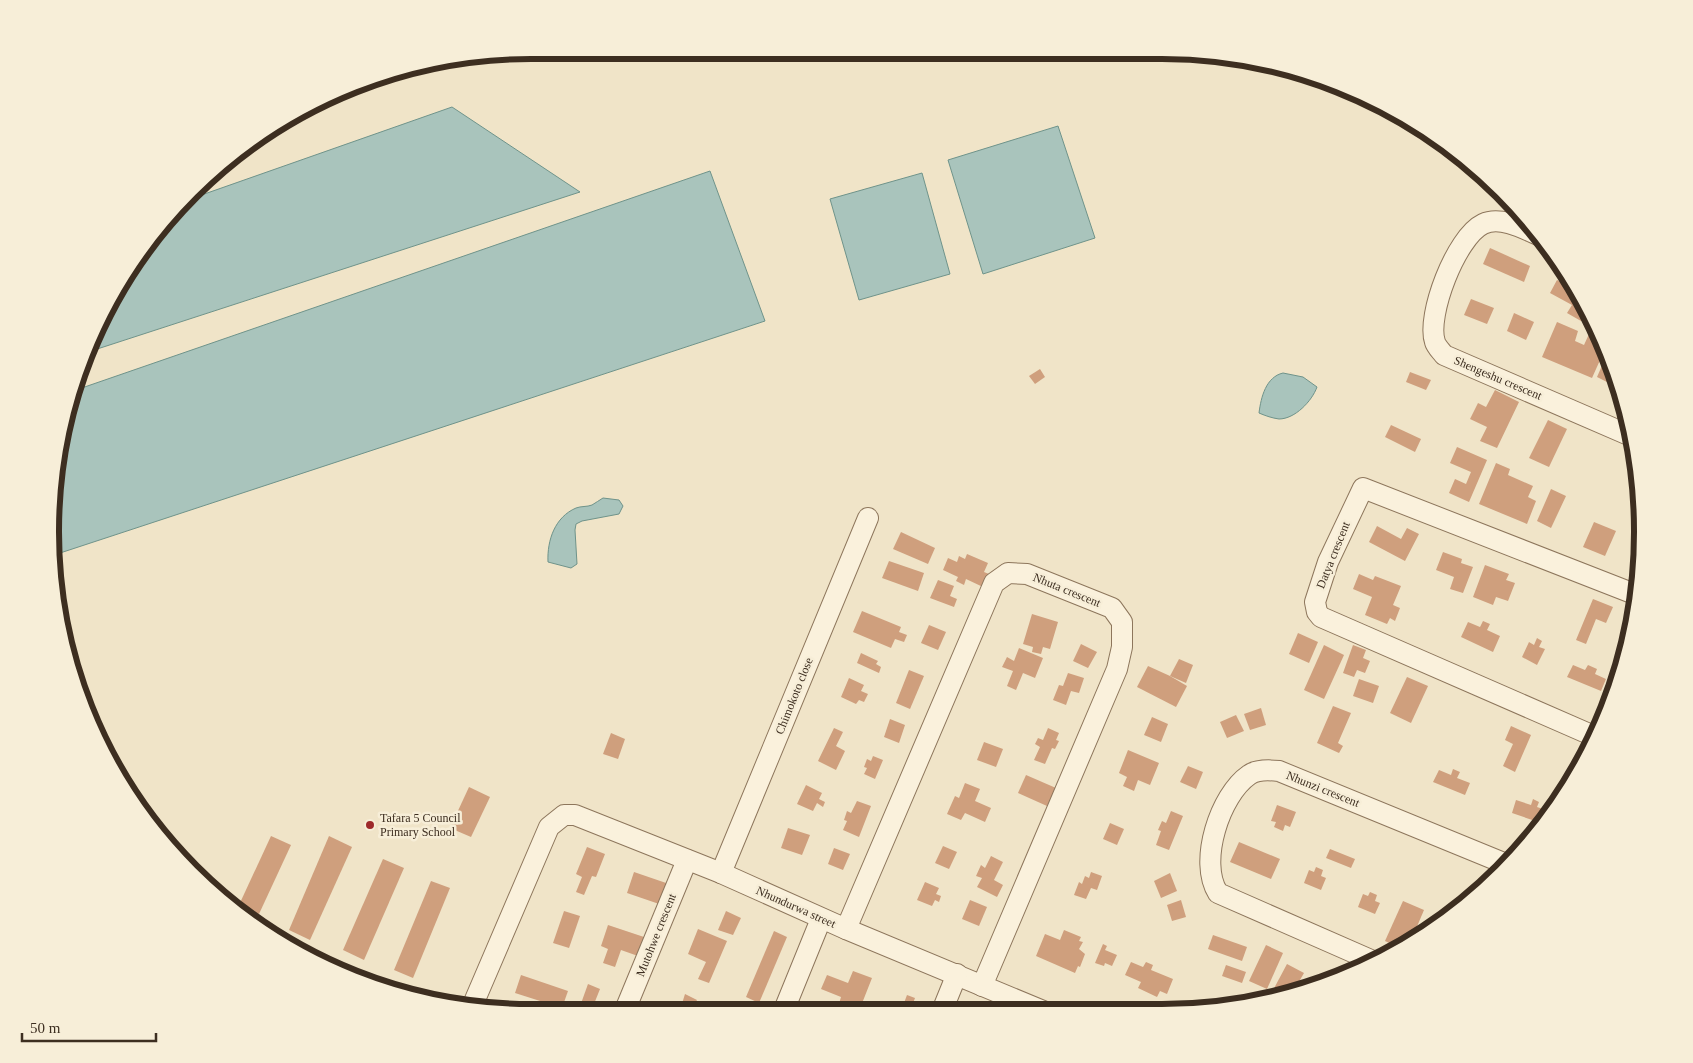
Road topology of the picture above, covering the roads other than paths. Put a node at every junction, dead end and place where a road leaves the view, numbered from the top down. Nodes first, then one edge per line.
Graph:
1 (1524, 229) edge
2 (1624, 433) edge
3 (868, 518) dead end
4 (1630, 592) edge
5 (1588, 734) edge
6 (687, 860) junction
7 (1500, 862) edge
8 (721, 874) junction
9 (821, 919) junction
10 (846, 930) junction
11 (1365, 958) edge
12 (957, 974) junction
13 (982, 986) junction
14 (476, 1001) edge
15 (627, 1004) edge
16 (786, 1004) edge
17 (945, 1004) edge
18 (1026, 1004) edge

1 - 2 street, Shengeshu crescent
3 - 8 street, Chimokoto close
4 - 5 street, Datya crescent
6 - 8 street, Nhundurwa street
6 - 14 street, Nhundurwa street
6 - 15 street, Mutohwe crescent
7 - 11 street, Nhunzi crescent
8 - 9 street, Nhundurwa street
9 - 10 street, Nhundurwa street
9 - 16 street
10 - 12 street, Nhundurwa street
10 - 13 street, Nhuta crescent
12 - 13 street, Nhundurwa street
12 - 17 street
13 - 18 street, Nhundurwa street

